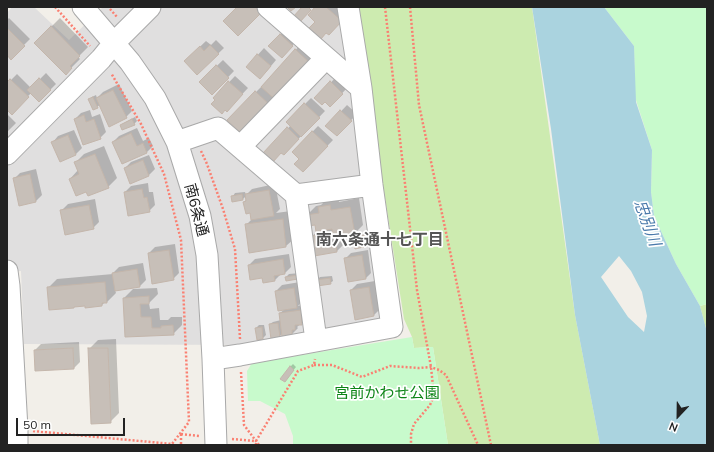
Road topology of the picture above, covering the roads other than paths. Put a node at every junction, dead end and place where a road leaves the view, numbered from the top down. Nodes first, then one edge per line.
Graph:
1 (83, 7) edge
2 (150, 7) edge
3 (268, 7) edge
4 (348, 7) edge
5 (114, 43) junction
6 (326, 58) junction
7 (361, 88) junction
8 (177, 142) junction
9 (240, 147) junction
10 (7, 154) edge
11 (372, 185) junction
12 (296, 195) junction
13 (8, 281) edge
14 (316, 340) junction
15 (213, 359) junction
16 (17, 437) edge
17 (216, 445) edge

1 - 5 street, 南6条通
2 - 5 street
3 - 6 street
4 - 7 street
5 - 8 street, 南6条通
5 - 10 street
6 - 7 street
6 - 9 street
7 - 11 street
8 - 9 street
8 - 15 street, 南6条通
9 - 12 street
11 - 12 street
11 - 14 street
12 - 14 street
13 - 16 street
14 - 15 street
15 - 17 street, 南6条通

